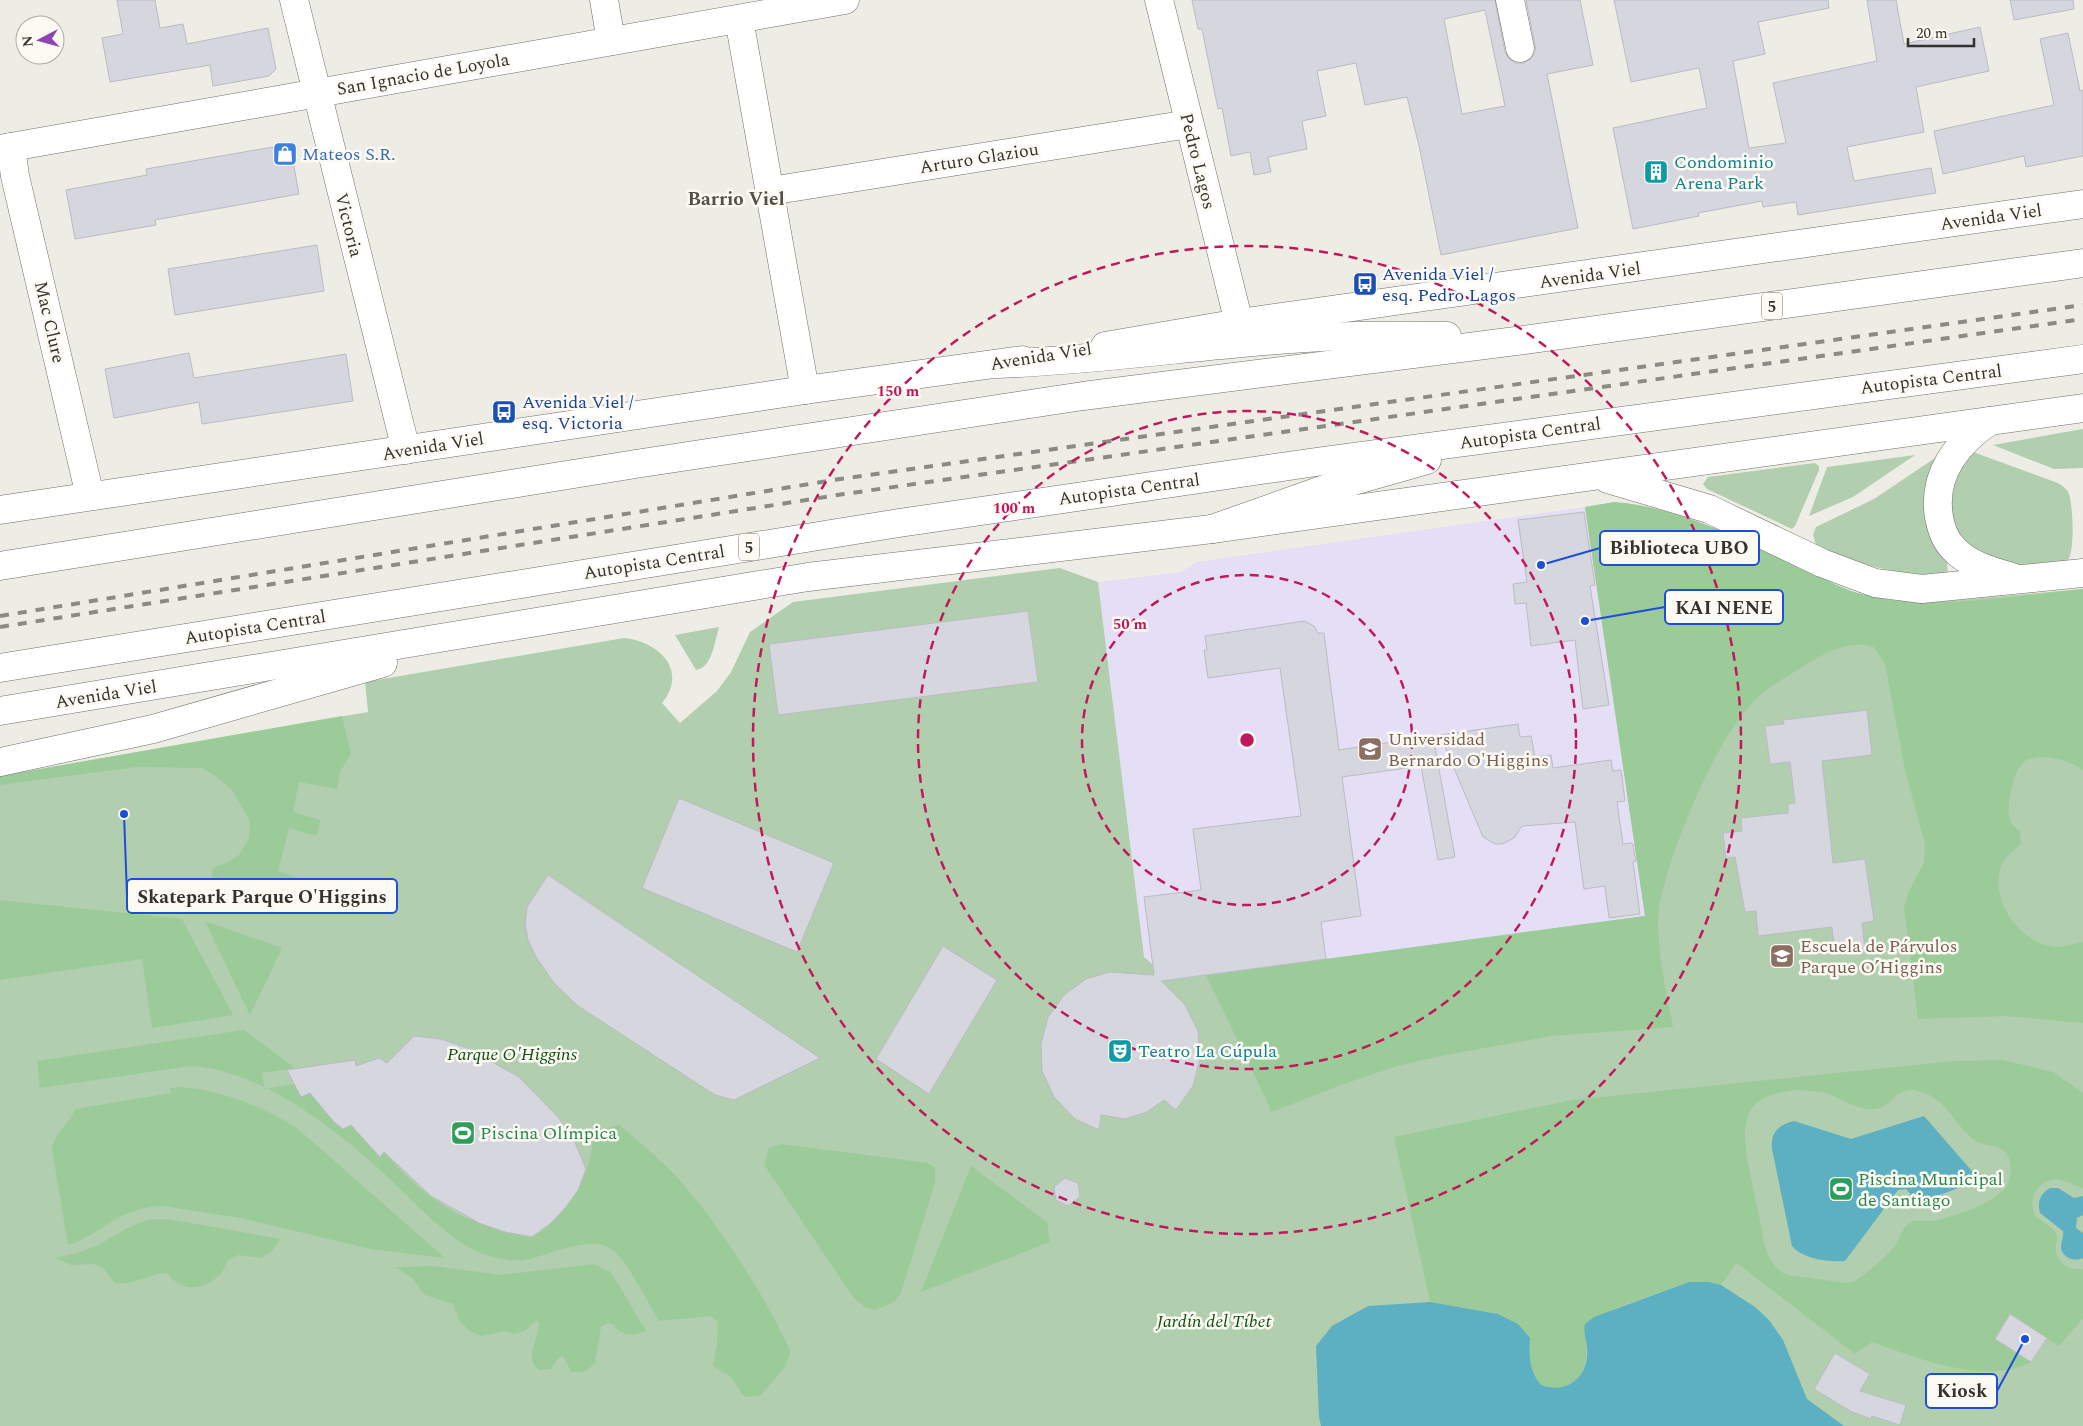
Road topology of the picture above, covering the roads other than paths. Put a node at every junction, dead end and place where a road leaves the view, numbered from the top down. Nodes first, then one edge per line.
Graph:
1 (294, 0) edge
2 (604, 0) edge
3 (845, 0) edge
4 (1158, 0) edge
5 (1510, 0) edge
6 (739, 19) junction
7 (612, 41) junction
8 (1520, 48) dead end
9 (316, 93) junction
10 (1189, 124) junction
11 (6, 148) edge
12 (770, 191) junction
13 (2083, 204) edge
14 (2083, 263) edge
15 (1239, 322) junction
16 (1524, 340) junction
17 (2083, 359) edge
18 (999, 364) junction
19 (805, 390) junction
20 (2083, 408) edge
21 (1990, 421) junction
22 (1500, 437) junction
23 (406, 450) junction
24 (1597, 476) junction
25 (90, 496) junction
26 (0, 510) edge
27 (1212, 529) junction
28 (0, 566) edge
29 (2083, 574) edge
30 (2020, 580) junction
31 (458, 636) junction
32 (0, 668) edge
33 (0, 711) edge
34 (0, 762) edge

1 - 9 main road, Victoria
2 - 7 main road
3 - 6 main road, San Ignacio de Loyola
4 - 10 main road, Pedro Lagos
5 - 8 main road
6 - 7 main road, San Ignacio de Loyola
6 - 12 main road
7 - 9 main road, San Ignacio de Loyola
9 - 11 main road, San Ignacio de Loyola
9 - 23 main road, Victoria
10 - 12 main road, Arturo Glaziou
10 - 15 main road, Pedro Lagos
11 - 25 main road, Mac Clure
12 - 19 main road
13 - 15 main road, Avenida Viel
14 - 16 main road, 5
15 - 18 main road, Avenida Viel
16 - 18 main road
16 - 28 main road, 5
17 - 22 main road, Autopista Central / 5
18 - 19 main road, Avenida Viel
19 - 23 main road, Avenida Viel
20 - 21 main road, Avenida Viel
21 - 24 main road, Avenida Viel
21 - 30 main road
22 - 27 main road
22 - 32 main road, Autopista Central / 5
23 - 25 main road, Avenida Viel
24 - 27 main road, Avenida Viel
24 - 30 main road
25 - 26 main road, Avenida Viel
27 - 31 main road, Avenida Viel
29 - 30 main road
31 - 33 main road, Avenida Viel
31 - 34 main road

